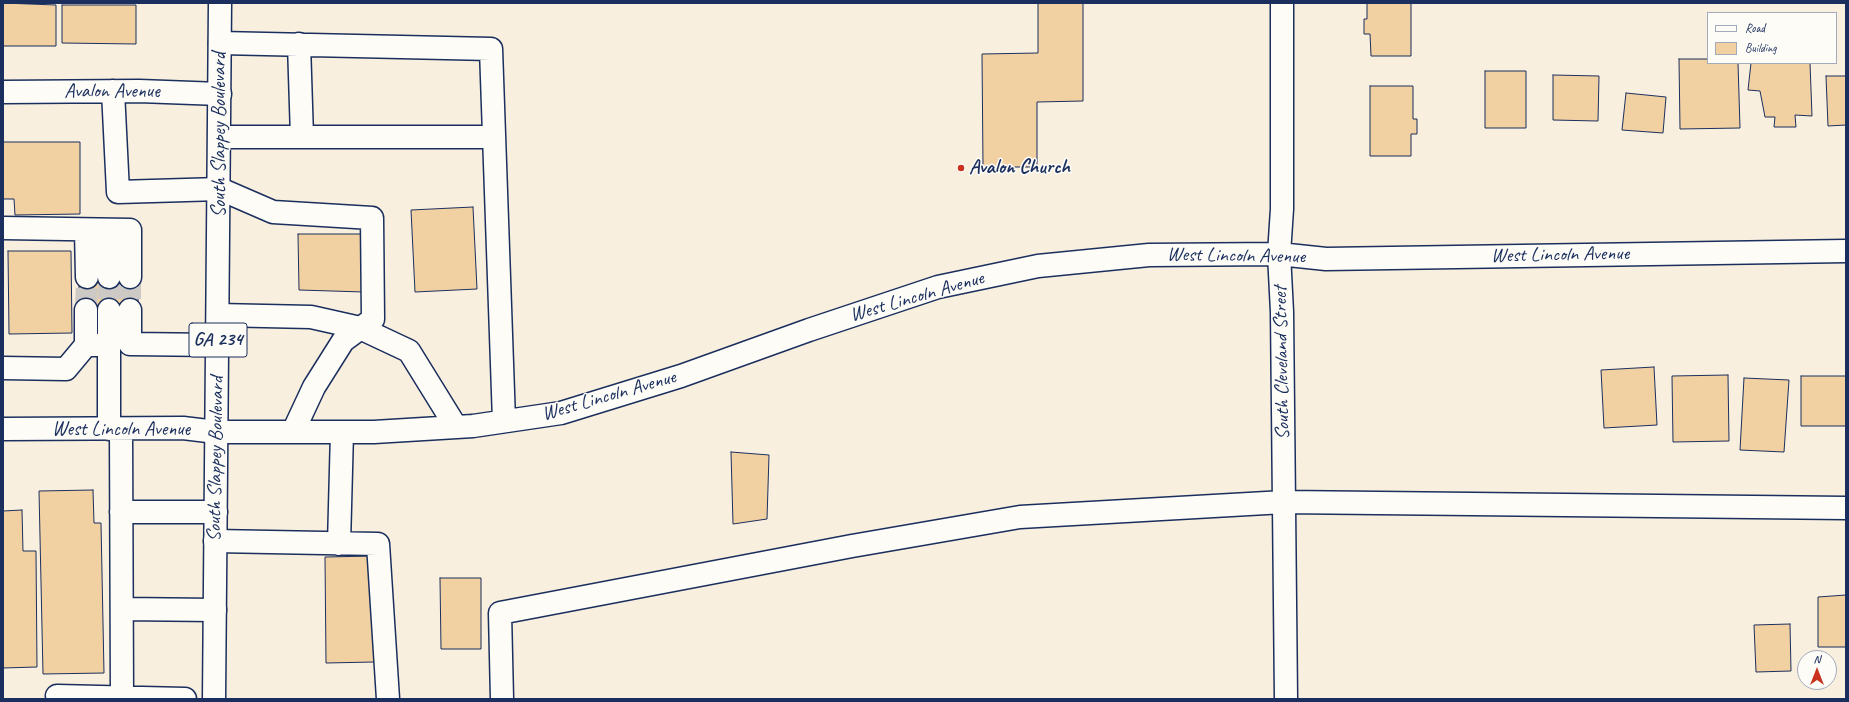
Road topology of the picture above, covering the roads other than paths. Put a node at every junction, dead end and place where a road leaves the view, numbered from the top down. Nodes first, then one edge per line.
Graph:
1 (220, 3) edge
2 (1282, 3) edge
3 (220, 43) junction
4 (299, 44) junction
5 (113, 91) junction
6 (3, 92) edge
7 (220, 94) junction
8 (494, 137) junction
9 (220, 138) junction
10 (302, 138) junction
11 (220, 189) junction
12 (3, 228) edge
13 (86, 230) junction
14 (108, 230) junction
15 (1846, 251) edge
16 (1279, 254) junction
17 (87, 277) tunnel mouth
18 (109, 277) tunnel mouth
19 (130, 277) tunnel mouth
20 (86, 310) tunnel mouth
21 (109, 310) tunnel mouth
22 (130, 310) tunnel mouth
23 (218, 315) junction
24 (360, 328) junction
25 (130, 344) junction
26 (86, 345) junction
27 (109, 345) junction
28 (218, 345) junction
29 (3, 368) edge
30 (504, 421) junction
31 (456, 427) junction
32 (3, 429) edge
33 (115, 429) junction
34 (216, 432) junction
35 (293, 432) junction
36 (342, 432) junction
37 (1284, 502) junction
38 (1846, 508) edge
39 (121, 512) junction
40 (216, 512) junction
41 (215, 542) junction
42 (340, 544) junction
43 (122, 609) junction
44 (215, 610) junction
45 (57, 696) dead end
46 (122, 699) edge
47 (185, 699) edge
48 (214, 699) edge
49 (388, 699) edge
50 (502, 699) edge
51 (1286, 699) edge

1 - 3 street, South Slappey Boulevard / GA 234
2 - 16 street, South Cleveland Street
3 - 4 street
3 - 7 street, South Slappey Boulevard / GA 234
4 - 8 street
4 - 10 street
5 - 6 street, Avalon Avenue
5 - 7 street, Avalon Avenue
5 - 11 street
7 - 9 street, South Slappey Boulevard / GA 234
8 - 10 street
8 - 30 street
9 - 10 street
9 - 11 street, South Slappey Boulevard / GA 234
11 - 23 street, South Slappey Boulevard / GA 234
11 - 24 street
12 - 13 street
13 - 14 street
13 - 17 street
14 - 18 street
14 - 19 street
15 - 16 street, West Lincoln Avenue
16 - 30 street, West Lincoln Avenue
16 - 37 street, South Cleveland Street
20 - 26 street
21 - 27 street
22 - 25 street
23 - 24 street
23 - 28 street, South Slappey Boulevard / GA 234
24 - 31 street
24 - 35 street
25 - 27 street
25 - 28 street
26 - 27 street
26 - 29 street
27 - 33 street
28 - 34 street, South Slappey Boulevard / GA 234
30 - 31 street, West Lincoln Avenue
31 - 36 street, West Lincoln Avenue
32 - 33 street, West Lincoln Avenue
33 - 34 street, West Lincoln Avenue
33 - 39 street
34 - 35 street, West Lincoln Avenue
34 - 40 street, South Slappey Boulevard / GA 234
35 - 36 street, West Lincoln Avenue
36 - 42 street
37 - 38 street
37 - 50 street
37 - 51 street, South Cleveland Street
39 - 40 street
39 - 43 street
40 - 41 street, South Slappey Boulevard / GA 234
41 - 42 street
41 - 44 street, South Slappey Boulevard / GA 234
42 - 49 street
43 - 44 street
43 - 46 street
44 - 48 street, South Slappey Boulevard / GA 234
45 - 46 street
46 - 47 street

